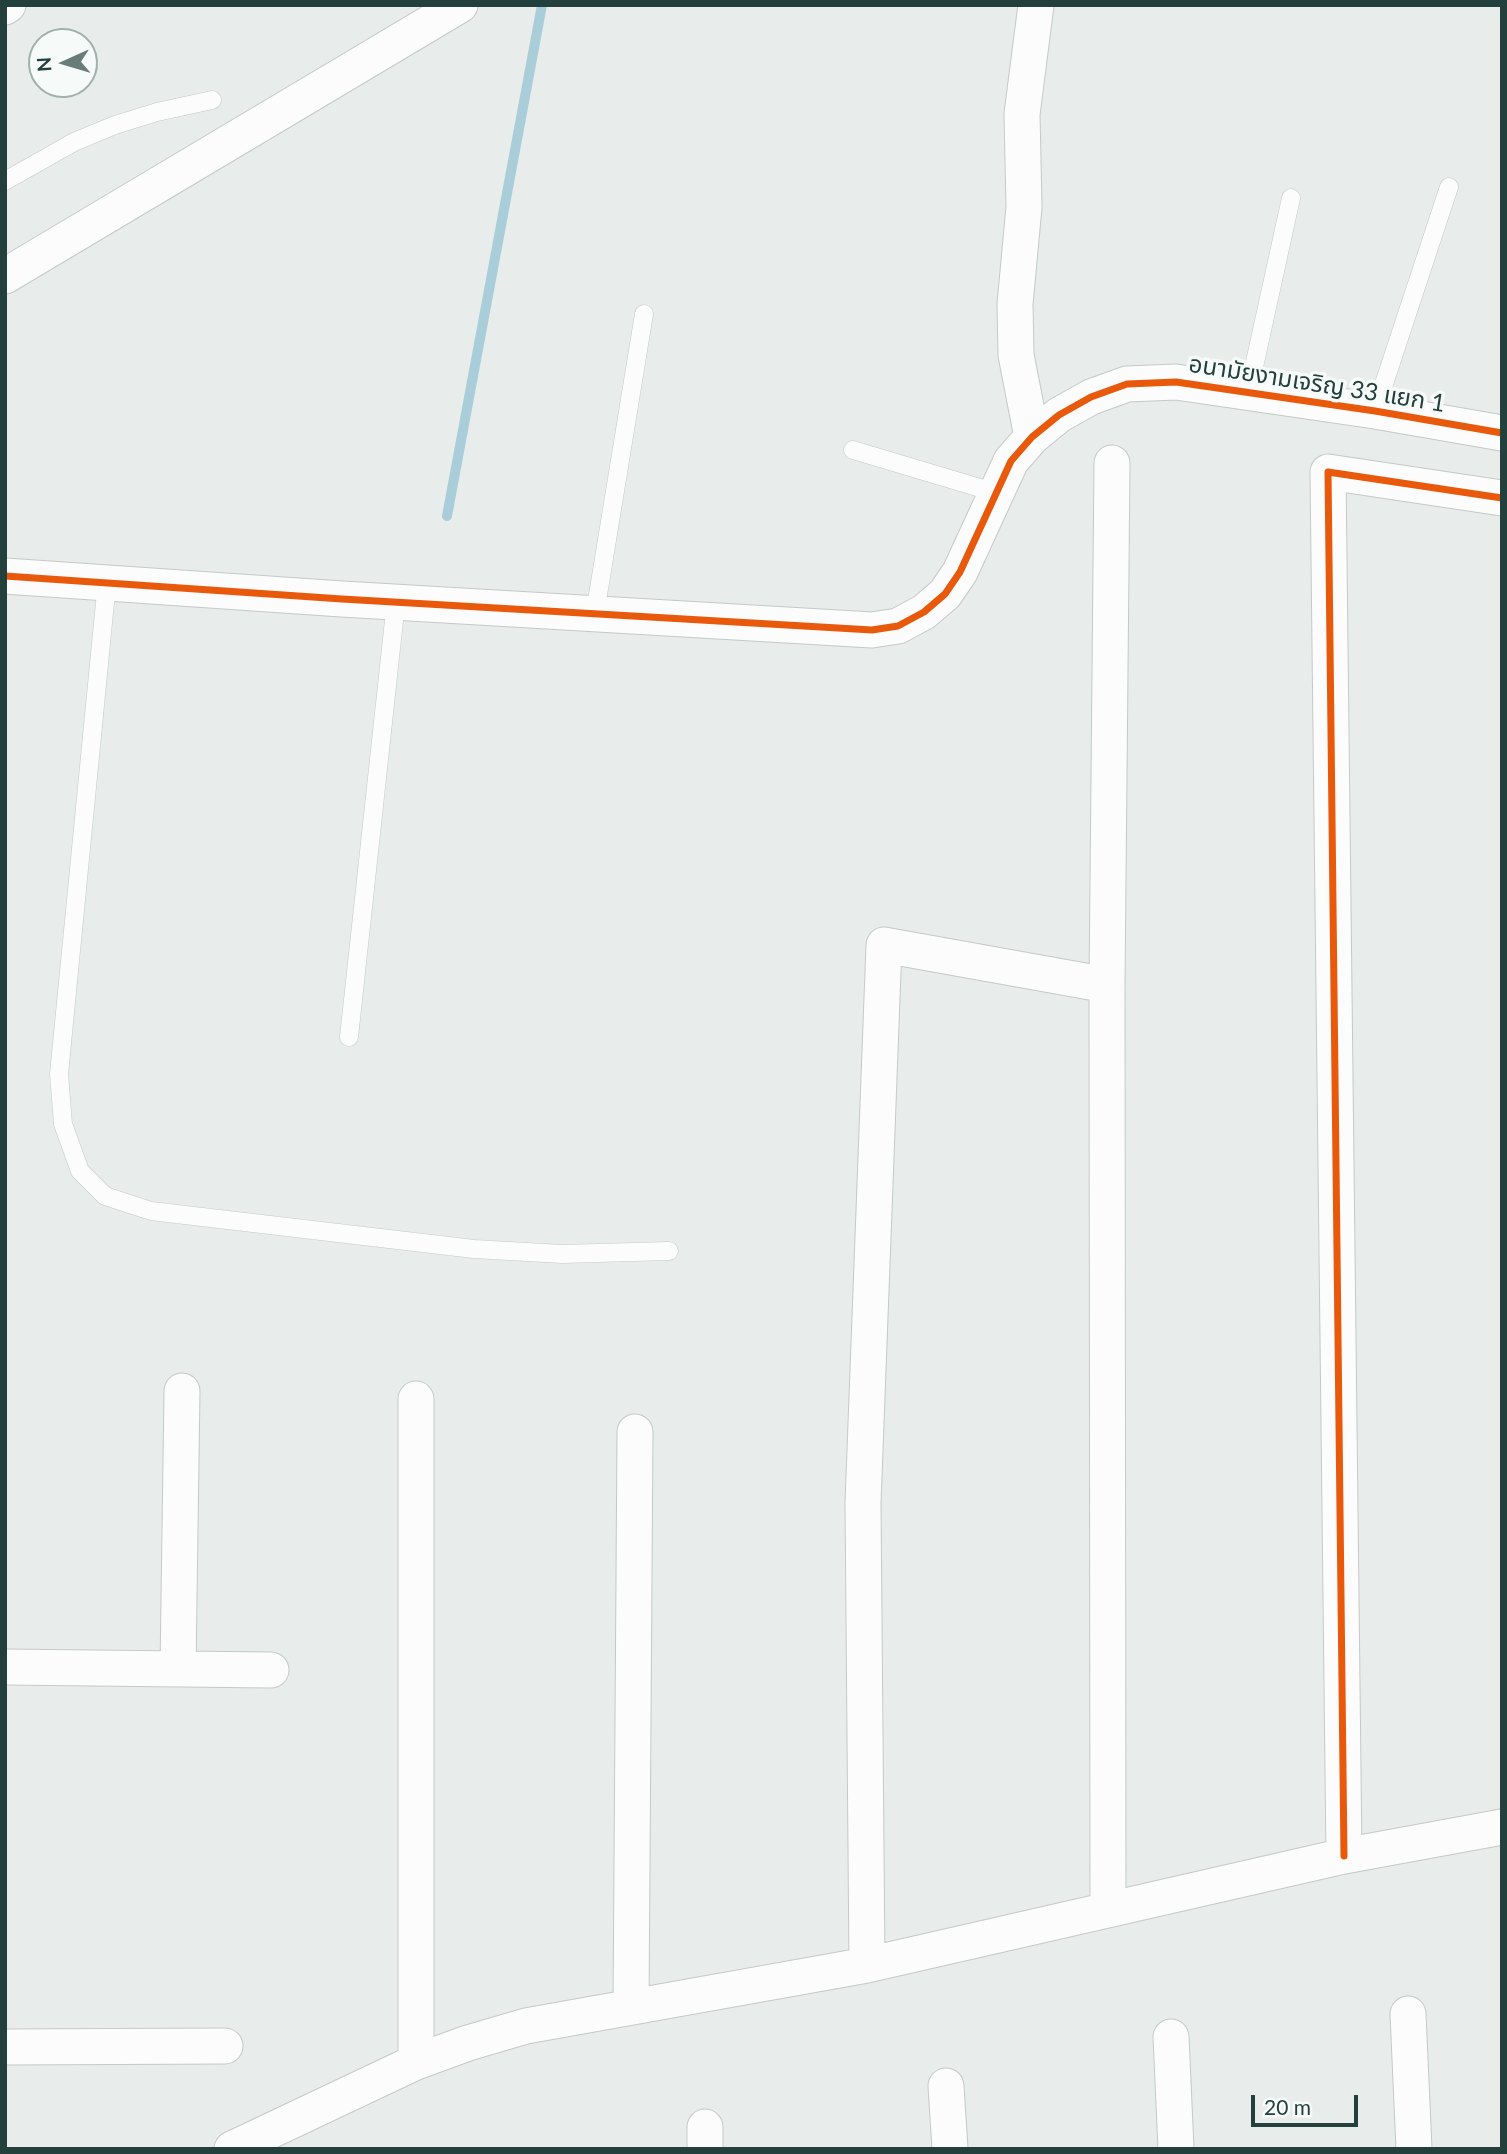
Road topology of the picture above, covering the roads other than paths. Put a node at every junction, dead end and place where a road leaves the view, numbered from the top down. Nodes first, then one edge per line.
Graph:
1 (460, 5) edge
2 (1036, 5) edge
3 (212, 100) dead end
4 (5, 181) edge
5 (1449, 187) dead end
6 (1292, 198) dead end
7 (5, 276) edge
8 (644, 314) dead end
9 (1248, 394) junction
10 (1375, 411) junction
11 (1502, 433) edge
12 (1032, 437) junction
13 (853, 450) dead end
14 (1112, 463) dead end
15 (997, 493) junction
16 (1502, 498) edge
17 (5, 576) edge
18 (107, 582) junction
19 (396, 602) junction
20 (595, 613) junction
21 (1107, 985) junction
22 (349, 1037) dead end
23 (669, 1251) dead end
24 (182, 1391) dead end
25 (416, 1399) dead end
26 (635, 1432) dead end
27 (5, 1667) edge
28 (177, 1669) junction
29 (271, 1670) dead end
30 (1502, 1827) edge
31 (1344, 1856) junction
32 (1108, 1908) junction
33 (867, 1965) junction
34 (631, 2007) junction
35 (1408, 2014) dead end
36 (1171, 2037) dead end
37 (225, 2046) dead end
38 (5, 2047) edge
39 (416, 2062) junction
40 (946, 2086) dead end
41 (232, 2149) edge
42 (950, 2149) edge
43 (1176, 2149) edge
44 (1414, 2149) edge

1 - 7 street
2 - 12 street
3 - 4 lane
5 - 10 lane
6 - 9 lane
8 - 20 lane
9 - 10 street, อนามัยงามเจริญ 33 แยก 1
9 - 12 street, อนามัยงามเจริญ 33 แยก 1
10 - 11 street, อนามัยงามเจริญ 33 แยก 1
12 - 15 street, อนามัยงามเจริญ 33 แยก 1
13 - 15 lane
14 - 21 street
15 - 20 street, อนามัยงามเจริญ 33 แยก 1
16 - 31 street
17 - 18 street, อนามัยงามเจริญ 33 แยก 1
18 - 19 street, อนามัยงามเจริญ 33 แยก 1
18 - 23 lane
19 - 20 street, อนามัยงามเจริญ 33 แยก 1
19 - 22 lane
21 - 32 street
21 - 33 street
24 - 28 street
25 - 39 street
26 - 34 street
27 - 28 street
28 - 29 street
30 - 31 street
31 - 32 street
32 - 33 street
33 - 34 street
34 - 39 street
35 - 44 street
36 - 43 street
37 - 38 street
39 - 41 street
40 - 42 street

